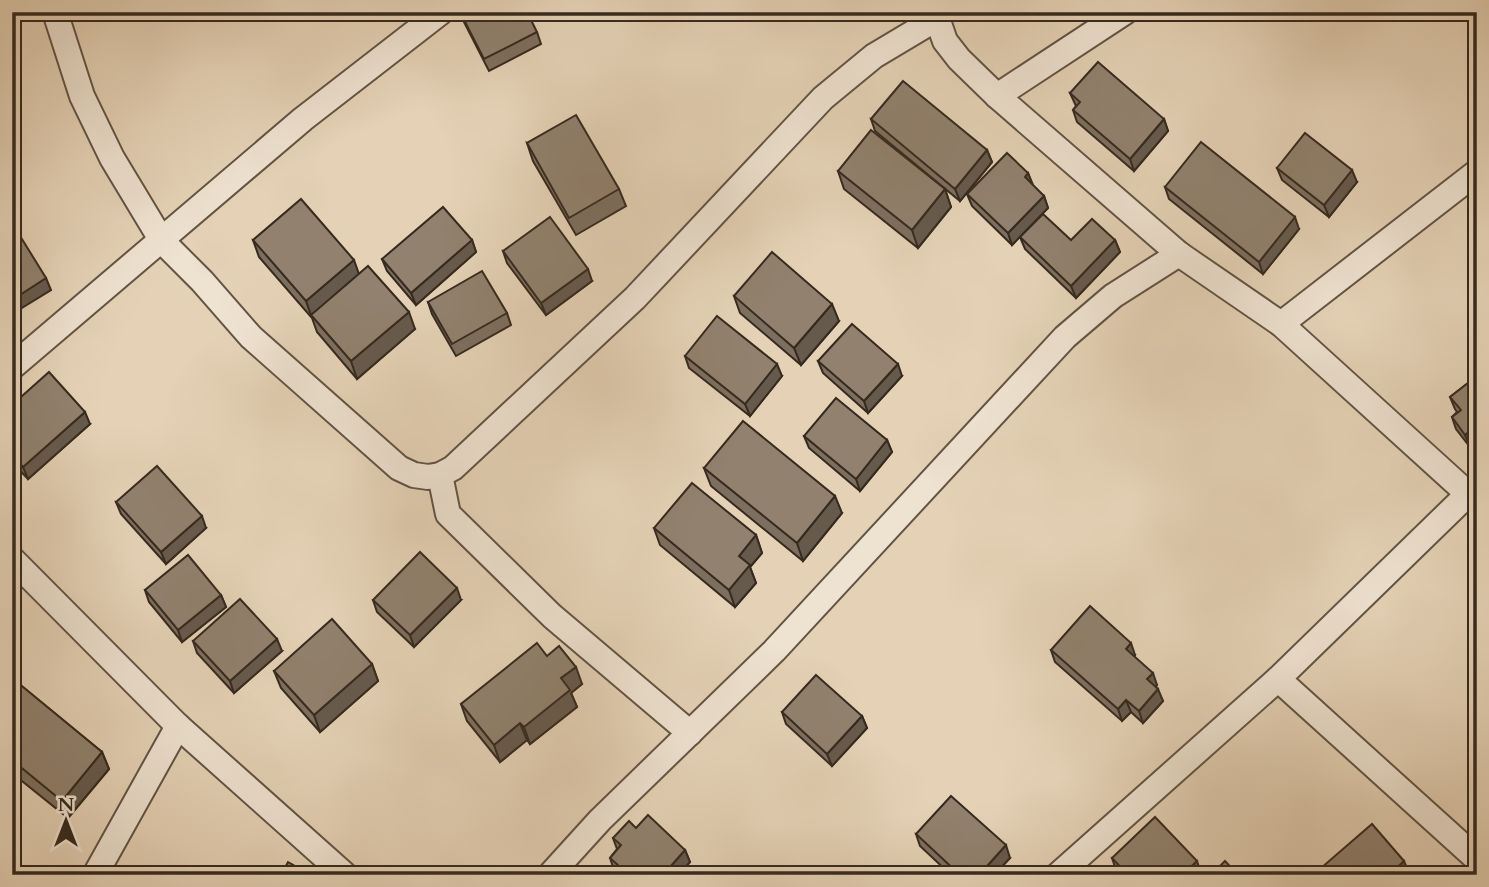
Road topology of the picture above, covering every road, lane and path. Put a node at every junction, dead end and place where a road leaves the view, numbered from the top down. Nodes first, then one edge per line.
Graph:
1 (55, 12) edge
2 (442, 12) edge
3 (1125, 12) edge
4 (935, 15) edge
5 (997, 96) junction
6 (1477, 172) edge
7 (162, 241) junction
8 (1179, 254) junction
9 (1281, 324) junction
10 (12, 367) edge
11 (440, 475) junction
12 (1473, 498) edge
13 (12, 559) edge
14 (1278, 679) junction
15 (178, 726) junction
16 (690, 733) junction
17 (1477, 859) edge
18 (95, 875) edge
19 (345, 875) edge
20 (550, 875) edge
21 (1058, 875) edge

1 - 7 street
2 - 7 street
3 - 5 street
4 - 5 street
4 - 11 street
5 - 8 street
6 - 9 street
7 - 10 street
7 - 11 street
8 - 9 street
8 - 16 street
9 - 12 street
11 - 16 street
12 - 14 street
13 - 15 street
14 - 17 street
14 - 21 street
15 - 18 street
15 - 19 street
16 - 20 street

